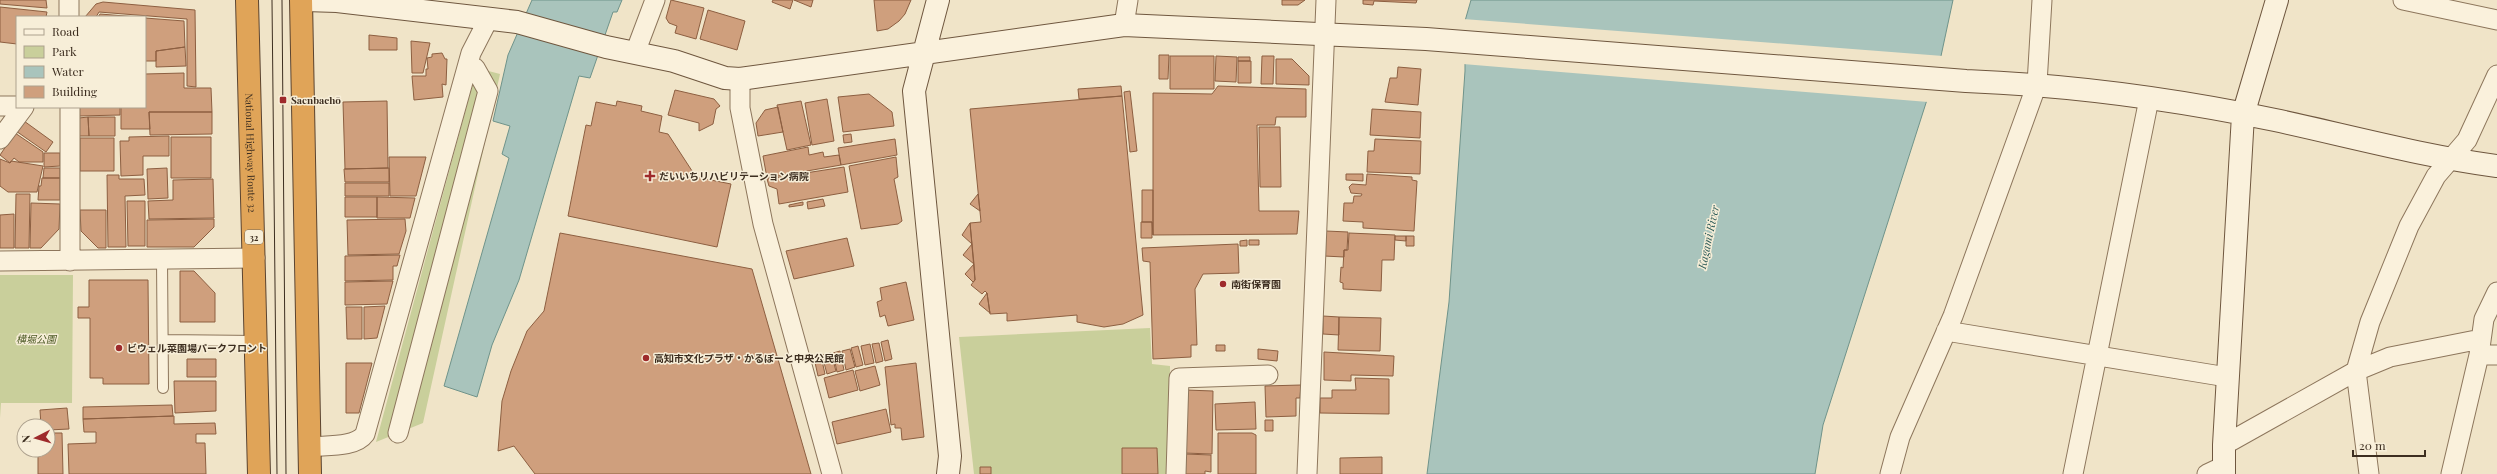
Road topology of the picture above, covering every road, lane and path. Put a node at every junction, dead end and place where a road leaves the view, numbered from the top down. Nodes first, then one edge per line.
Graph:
1 (69, 0) edge
2 (247, 0) edge
3 (301, 0) edge
4 (305, 0) edge
5 (656, 0) edge
6 (938, 0) edge
7 (1128, 0) edge
8 (1326, 0) edge
9 (2042, 0) edge
10 (2277, 0) edge
11 (2406, 0) edge
12 (492, 9) edge
13 (69, 16) edge
14 (2497, 20) edge
15 (1124, 25) junction
16 (1324, 34) junction
17 (635, 52) junction
18 (923, 54) junction
19 (475, 68) dead end
20 (2497, 75) edge
21 (740, 79) junction
22 (2037, 84) junction
23 (2149, 99) junction
24 (0, 106) edge
25 (16, 106) edge
26 (23, 108) edge
27 (70, 108) edge
28 (2243, 114) junction
29 (0, 139) edge
30 (2449, 159) junction
31 (2497, 166) edge
32 (255, 258) junction
33 (162, 260) junction
34 (0, 261) edge
35 (70, 261) junction
36 (2497, 292) edge
37 (1946, 331) junction
38 (163, 340) junction
39 (257, 340) junction
40 (2486, 350) edge
41 (2097, 356) junction
42 (2356, 371) junction
43 (1268, 375) dead end
44 (2227, 377) junction
45 (163, 388) dead end
46 (398, 433) dead end
47 (2224, 445) junction
48 (309, 447) junction
49 (2218, 471) edge
50 (259, 474) edge
51 (310, 474) edge
52 (832, 474) edge
53 (945, 474) edge
54 (948, 474) edge
55 (1176, 474) edge
56 (1307, 474) edge
57 (1890, 474) edge
58 (2073, 474) edge
59 (2369, 474) edge
60 (2451, 474) edge

1 - 13 street
2 - 32 highway, National Highway Route 32 / 32
3 - 48 highway
4 - 12 street
5 - 17 street
6 - 18 street
7 - 15 street
8 - 16 street
9 - 22 street
10 - 28 street
11 - 14 street
12 - 17 street
12 - 48 street
15 - 16 street
15 - 18 street
16 - 22 street
16 - 56 street
17 - 21 street
18 - 21 street
18 - 54 street
19 - 46 street
20 - 30 street
21 - 52 street
22 - 23 street
22 - 37 street
23 - 28 street
23 - 41 street
24 - 25 street
26 - 29 street
27 - 35 street
28 - 30 street
28 - 44 street
30 - 31 street
30 - 42 street
32 - 33 street
32 - 39 highway, National Highway Route 32 / 32
33 - 35 street
33 - 38 lane
34 - 35 street
36 - 40 street
37 - 41 street
37 - 57 street
38 - 39 lane
38 - 45 lane
39 - 50 highway, National Highway Route 32 / 32
40 - 42 street
40 - 60 street
41 - 44 street
41 - 58 street
42 - 47 street
42 - 59 street
43 - 55 street
44 - 47 street
47 - 49 street
48 - 51 highway
53 - 54 street

